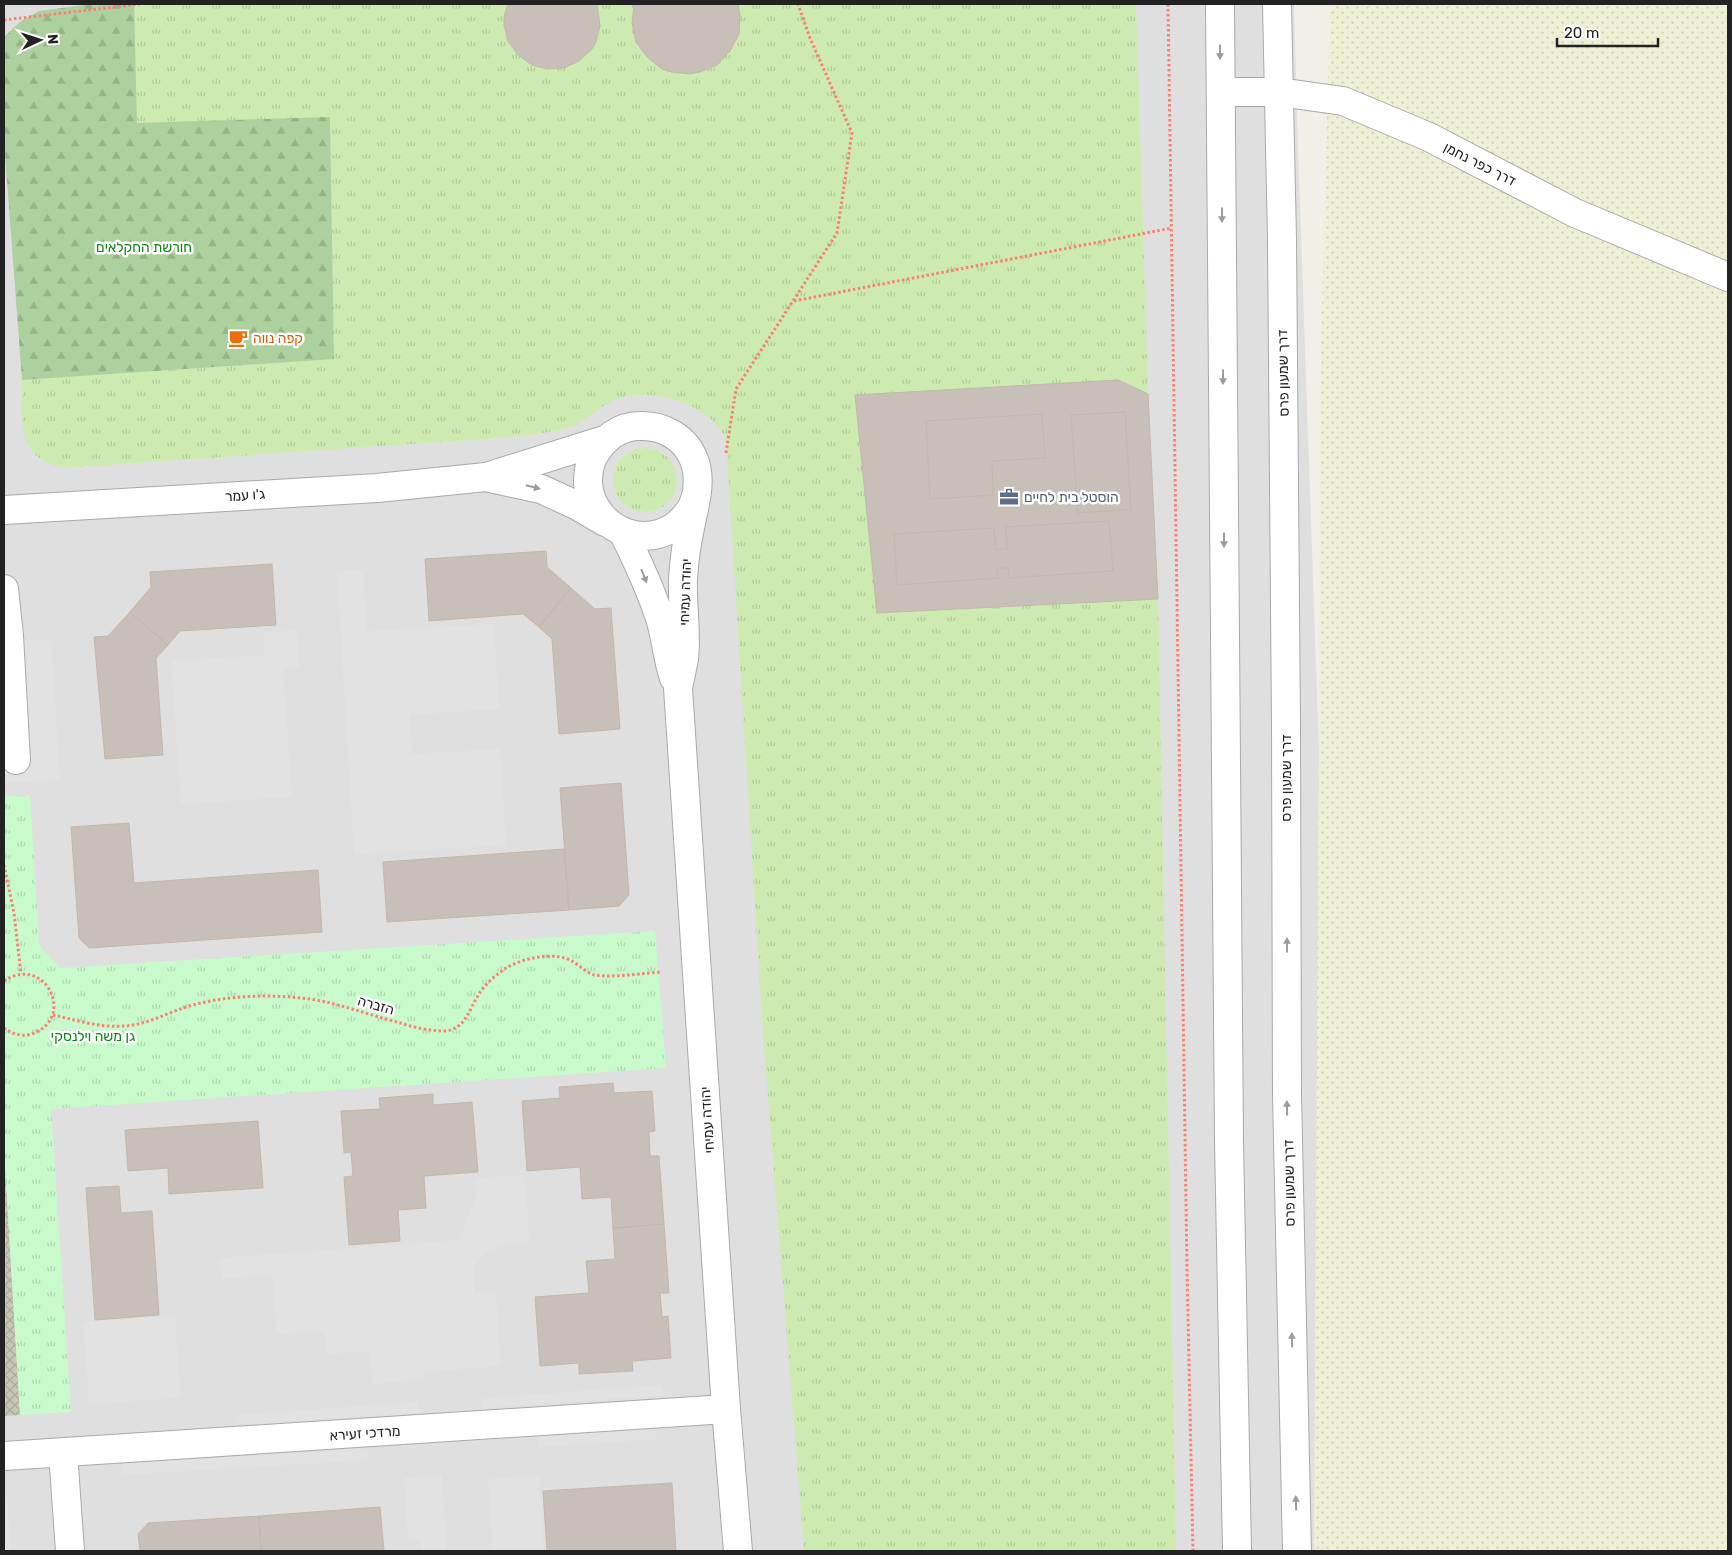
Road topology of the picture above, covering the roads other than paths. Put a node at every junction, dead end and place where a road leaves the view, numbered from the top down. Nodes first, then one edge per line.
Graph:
1 (1220, 4) edge
2 (1277, 4) edge
3 (1221, 92) junction
4 (1279, 92) junction
5 (1728, 277) edge
6 (604, 440) junction
7 (486, 477) junction
8 (697, 487) junction
9 (4, 510) edge
10 (615, 528) junction
11 (4, 589) edge
12 (678, 688) junction
13 (16, 760) dead end
14 (726, 1409) junction
15 (62, 1453) junction
16 (4, 1456) edge
17 (70, 1551) edge
18 (738, 1551) edge
19 (1237, 1551) edge
20 (1297, 1551) edge

1 -> 3 street
2 - 4 street, דרך שמעון פרס
3 - 4 street, דרך כפר נחמן
3 -> 19 street
4 - 5 street, דרך כפר נחמן
20 -> 4 street, דרך שמעון פרס
6 - 7 street, ג'ו עמר
6 - 8 street
6 - 10 street
7 - 9 street, ג'ו עמר
7 -> 10 street, ג'ו עמר
8 - 10 street
8 - 12 street, יהודה עמיחי
10 -> 12 street, יהודה עמיחי
11 - 13 street
12 - 14 street, יהודה עמיחי
14 - 15 street, מרדכי זעירא
14 - 18 street, יהודה עמיחי
15 - 16 street, מרדכי זעירא
15 - 17 street

